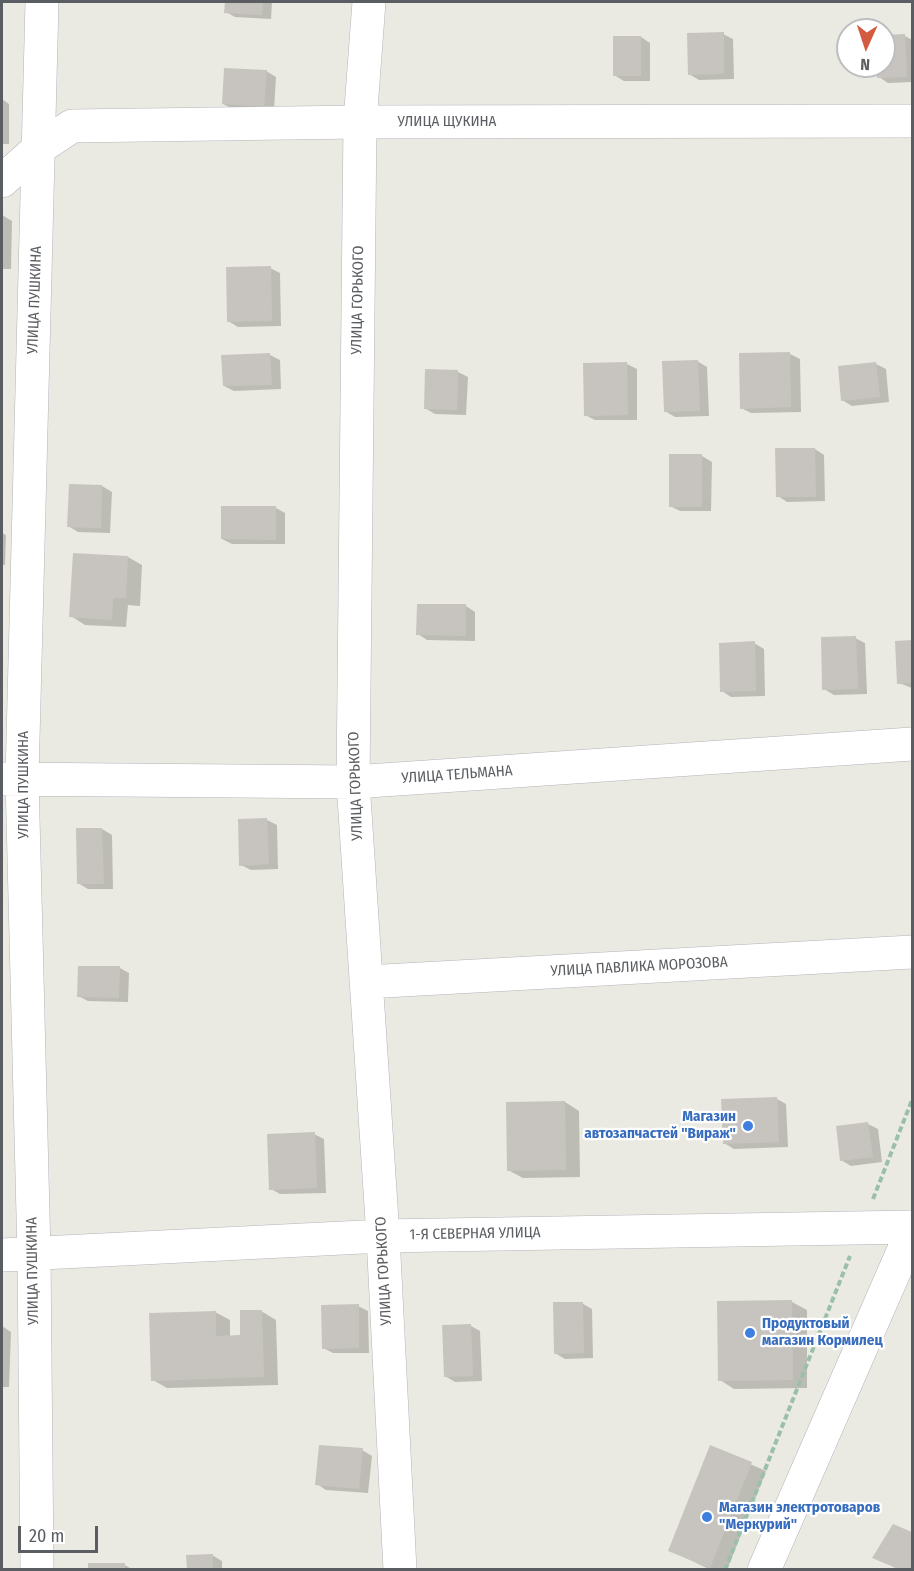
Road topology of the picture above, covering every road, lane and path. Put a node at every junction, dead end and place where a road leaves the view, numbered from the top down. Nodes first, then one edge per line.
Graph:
1 (42, 2) edge
2 (369, 2) edge
3 (912, 121) edge
4 (360, 122) junction
5 (39, 148) junction
6 (2, 181) edge
7 (912, 744) edge
8 (12, 778) edge
9 (353, 782) junction
10 (912, 952) edge
11 (366, 982) junction
12 (912, 1100) edge
13 (861, 1228) junction
14 (912, 1229) edge
15 (383, 1236) junction
16 (34, 1254) junction
17 (2, 1255) edge
18 (37, 1569) edge
19 (400, 1569) edge
20 (725, 1569) edge
21 (764, 1569) edge

1 - 5 street, УЛИЦА ПУШКИНА
2 - 4 street, УЛИЦА ГОРЬКОГО
3 - 4 street, УЛИЦА ЩУКИНА
4 - 5 street, УЛИЦА ЩУКИНА
4 - 9 street, УЛИЦА ГОРЬКОГО
5 - 6 street, УЛИЦА ЩУКИНА
5 - 8 street, УЛИЦА ПУШКИНА
7 - 9 street, УЛИЦА ТЕЛЬМАНА
8 - 9 street, УЛИЦА ТЕЛЬМАНА
8 - 16 street, УЛИЦА ПУШКИНА
9 - 11 street, УЛИЦА ГОРЬКОГО
10 - 11 street, УЛИЦА ПАВЛИКА МОРОЗОВА
11 - 15 street, УЛИЦА ГОРЬКОГО
12 - 13 path
13 - 14 street, 1-Я СЕВЕРНАЯ УЛИЦА
13 - 15 street, 1-Я СЕВЕРНАЯ УЛИЦА
13 - 20 path
14 - 21 street
15 - 16 street, 1-Я СЕВЕРНАЯ УЛИЦА
15 - 19 street, УЛИЦА ГОРЬКОГО
16 - 17 street, 1-Я СЕВЕРНАЯ УЛИЦА
16 - 18 street, УЛИЦА ПУШКИНА

